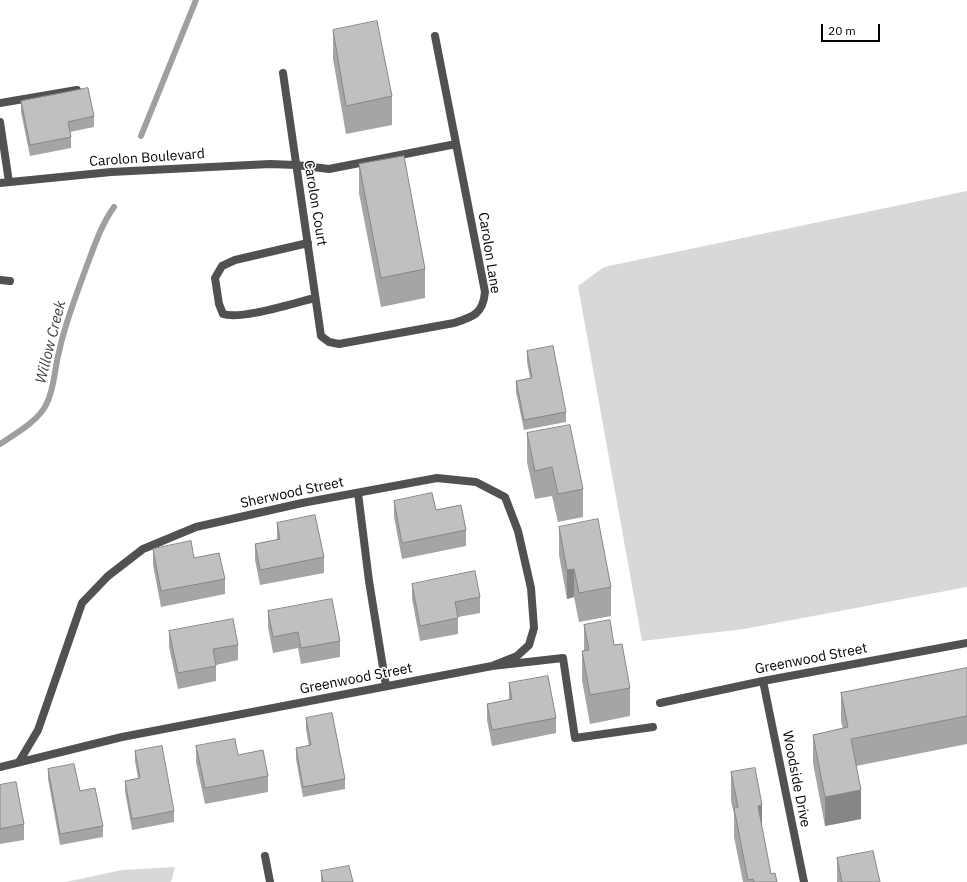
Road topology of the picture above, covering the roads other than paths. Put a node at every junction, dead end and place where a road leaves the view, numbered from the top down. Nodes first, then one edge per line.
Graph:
1 (435, 36) dead end
2 (283, 73) dead end
3 (77, 90) edge
4 (0, 103) edge
5 (0, 122) edge
6 (456, 144) junction
7 (296, 165) junction
8 (9, 182) junction
9 (0, 183) edge
10 (308, 243) junction
11 (0, 280) edge
12 (10, 281) dead end
13 (315, 298) junction
14 (321, 336) joint
15 (358, 493) junction
16 (967, 643) edge
17 (492, 666) junction
18 (763, 681) junction
19 (386, 686) junction
20 (660, 703) dead end
21 (653, 727) dead end
22 (19, 762) junction
23 (0, 766) edge
24 (265, 856) dead end
25 (270, 882) edge
26 (804, 882) edge

1 - 6 street, Carolon Lane
2 - 7 street, Carolon Court
3 - 4 street
5 - 8 street
6 - 7 street, Carolon Boulevard
6 - 14 street, Carolon Lane
7 - 8 street, Carolon Boulevard
7 - 10 street, Carolon Court
8 - 9 street, Carolon Boulevard
10 - 13 street, Carolon Court
10 - 13 street
11 - 12 street
13 - 14 street, Carolon Court
15 - 17 street, Sherwood Street
15 - 19 street
15 - 22 street, Sherwood Street
16 - 18 street, Greenwood Street
17 - 19 street, Greenwood Street
17 - 21 street, Greenwood Street
18 - 20 street, Greenwood Street
18 - 26 street, Woodside Drive
19 - 22 street, Greenwood Street
22 - 23 street, Greenwood Street
24 - 25 street

